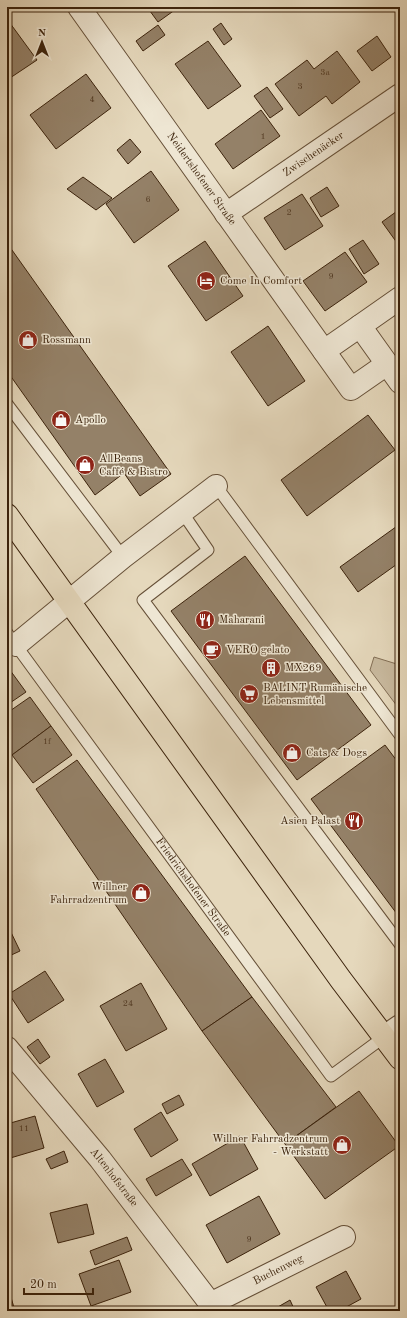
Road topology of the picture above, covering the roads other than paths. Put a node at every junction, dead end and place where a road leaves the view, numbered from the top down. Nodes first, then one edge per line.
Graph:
1 (79, 7) edge
2 (400, 95) edge
3 (226, 214) junction
4 (400, 298) edge
5 (360, 326) junction
6 (324, 351) junction
7 (387, 364) junction
8 (400, 382) edge
9 (7, 404) edge
10 (216, 486) joint
11 (182, 512) junction
12 (7, 515) edge
13 (123, 557) junction
14 (70, 601) junction
15 (11, 639) edge
16 (400, 735) edge
17 (400, 944) edge
18 (392, 1031) edge
19 (7, 1048) edge
20 (400, 1058) edge
21 (344, 1237) dead end
22 (214, 1307) edge

1 - 3 street, Neidertshofener Straße
2 - 3 street, Zwischenäcker
3 - 6 street, Neidertshofener Straße
4 - 5 street
5 - 6 street
5 - 7 street
6 - 7 street, Neidertshofener Straße
7 - 8 street
9 - 13 lane
10 - 11 street, Friedrichshofener Straße
10 - 16 lane
11 - 13 street, Friedrichshofener Straße
11 - 17 lane
12 - 14 main road
13 - 14 street, Friedrichshofener Straße
14 - 15 street, Friedrichshofener Straße
14 - 18 main road
15 - 18 lane, Friedrichshofener Straße
18 - 20 main road
19 - 22 street, Altenhofstraße
21 - 22 street, Buchenweg

